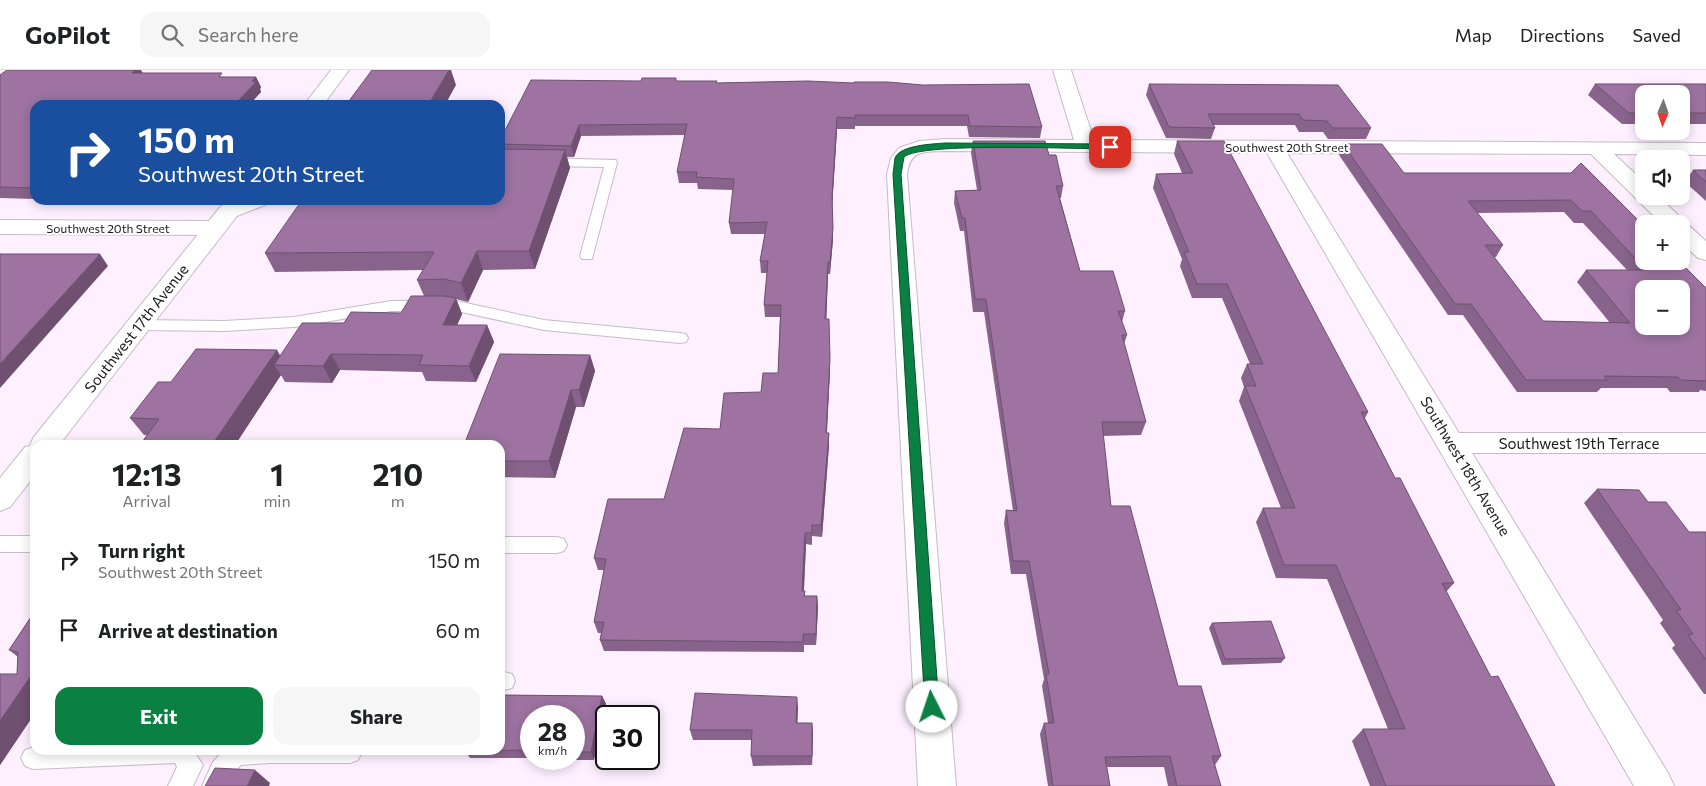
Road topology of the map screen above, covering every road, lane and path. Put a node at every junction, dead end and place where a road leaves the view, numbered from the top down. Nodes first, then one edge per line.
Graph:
1 (340, 70) edge
2 (1062, 70) edge
3 (316, 100) edge
4 (1086, 146) junction
5 (1274, 148) junction
6 (1596, 148) junction
7 (1706, 149) edge
8 (505, 162) edge
9 (1635, 185) edge
10 (243, 205) edge
11 (1655, 205) edge
12 (221, 213) edge
13 (1666, 215) edge
14 (0, 227) edge
15 (1690, 238) edge
16 (1706, 253) edge
17 (587, 256) dead end
18 (139, 325) junction
19 (680, 338) dead end
20 (47, 440) edge
21 (1452, 443) junction
22 (1706, 443) edge
23 (30, 461) edge
24 (0, 499) edge
25 (0, 544) edge
26 (30, 544) edge
27 (557, 544) dead end
28 (505, 545) edge
29 (106, 755) edge
30 (183, 755) edge
31 (235, 755) edge
32 (33, 758) dead end
33 (180, 786) edge
34 (214, 786) edge
35 (937, 786) edge
36 (1655, 786) edge

1 - 3 street
2 - 4 street
4 - 5 street, Southwest 20th Street
4 - 35 street, Southwest 20th Street
5 - 6 street, Southwest 20th Street
5 - 21 street, Southwest 18th Avenue
6 - 7 street, Southwest 20th Street
6 - 9 street
8 - 17 lane
10 - 12 street
11 - 13 street
12 - 14 street, Southwest 20th Street
12 - 18 street, Southwest 17th Avenue
15 - 16 street
18 - 19 lane
18 - 20 street, Southwest 17th Avenue
21 - 22 street, Southwest 19th Terrace
21 - 36 street, Southwest 18th Avenue
23 - 24 street
25 - 26 lane
27 - 28 lane
29 - 32 lane
30 - 33 lane
31 - 34 lane

